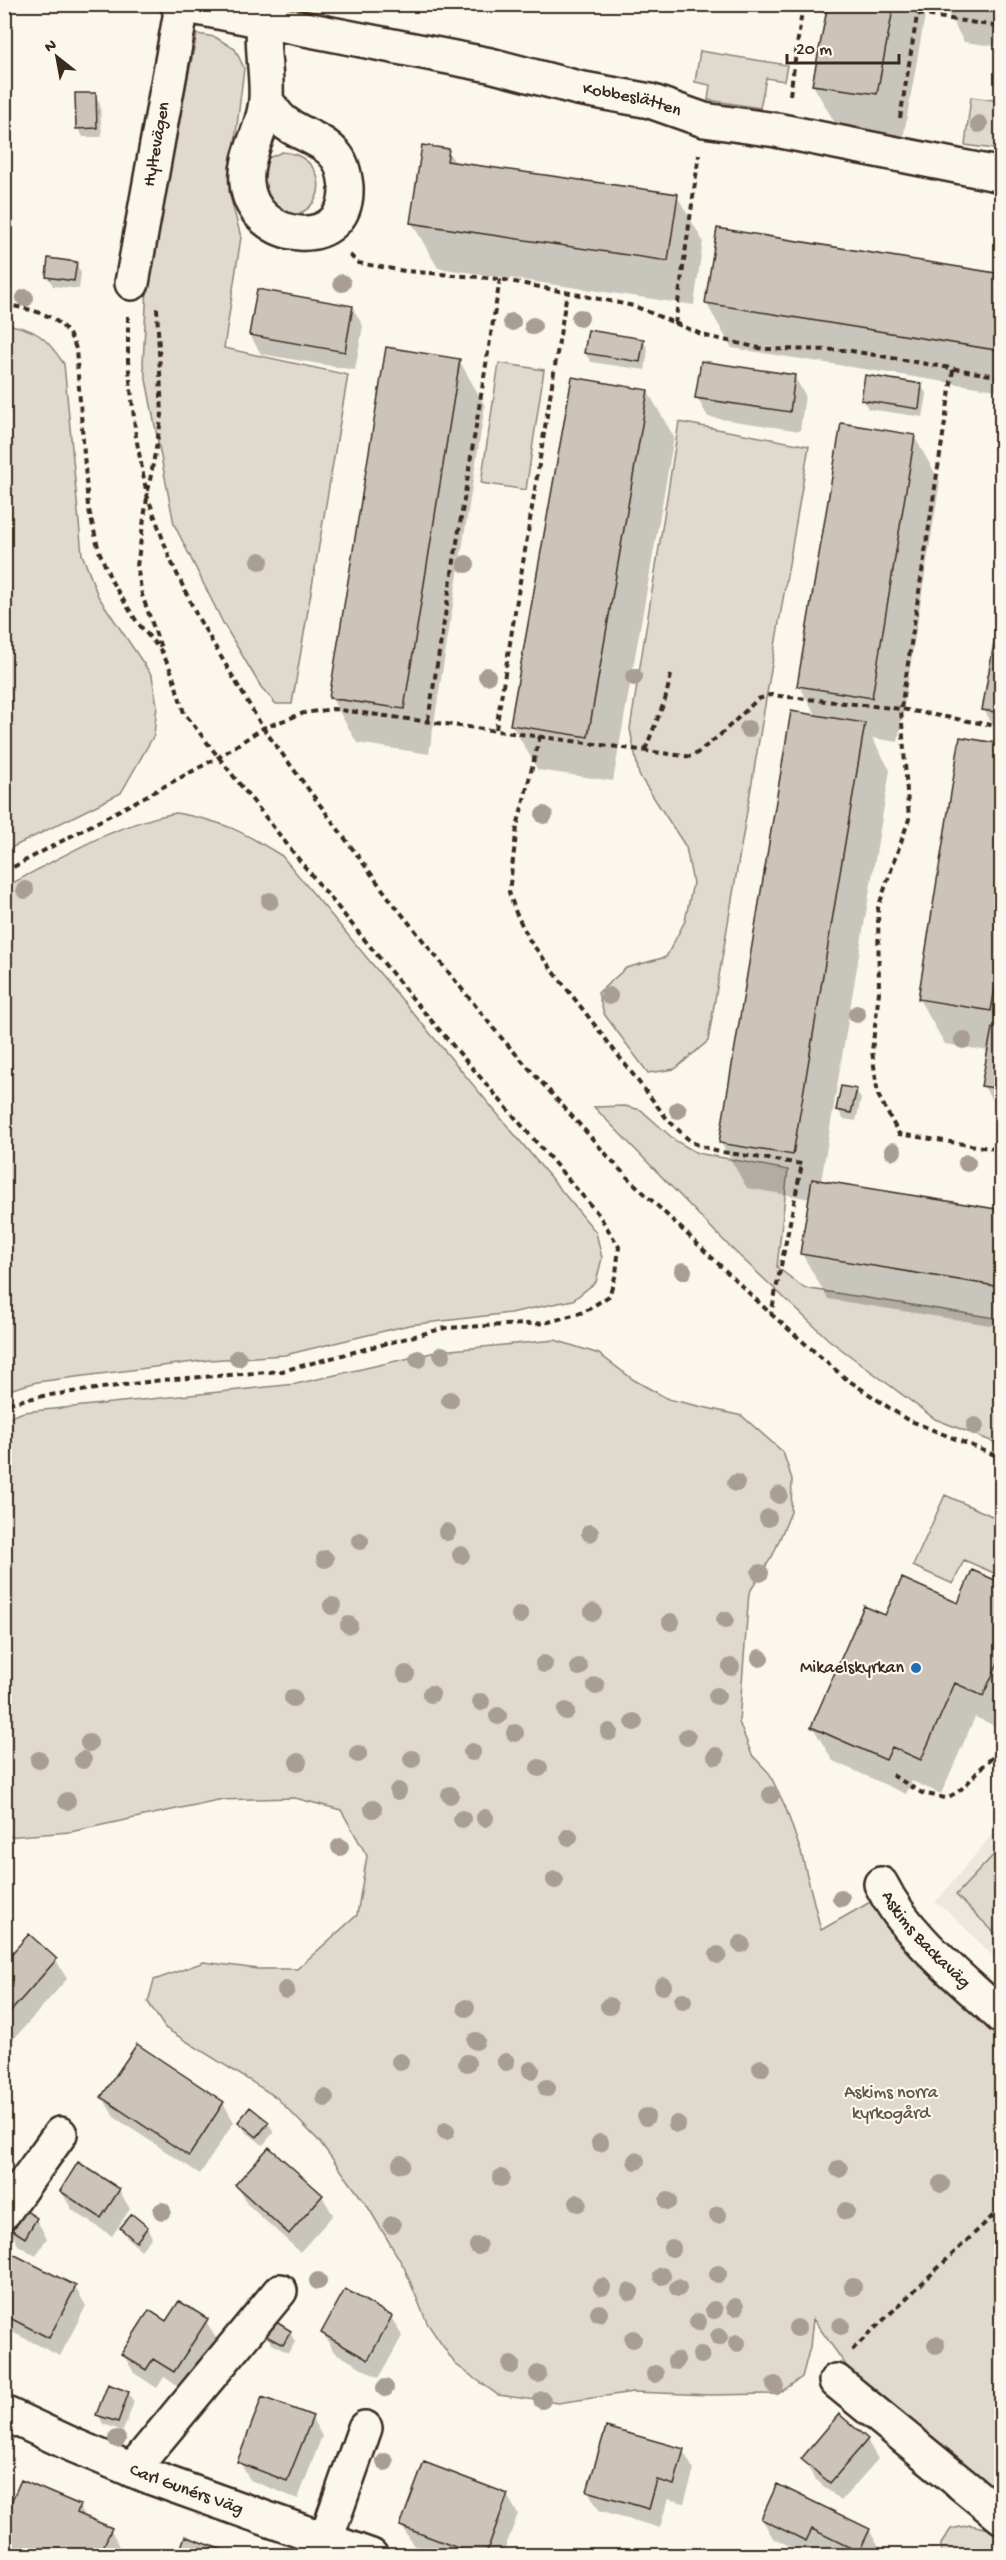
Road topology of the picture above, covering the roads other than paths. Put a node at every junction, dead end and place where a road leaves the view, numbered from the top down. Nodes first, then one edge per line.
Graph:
1 (180, 5) edge
2 (266, 12) edge
3 (266, 101) junction
4 (1002, 175) edge
5 (145, 291) road end
6 (880, 1884) dead end
7 (1002, 2017) edge
8 (60, 2134) dead end
9 (4, 2212) edge
10 (280, 2291) dead end
11 (836, 2381) road end
12 (4, 2413) edge
13 (365, 2427) dead end
14 (132, 2470) junction
15 (1002, 2517) edge
16 (326, 2540) junction
17 (371, 2556) edge

1 - 2 street, Hyltevägen
1 - 5 street, Hyltevägen
2 - 3 street
2 - 4 street, Kobbeslätten
3 - 3 street
6 - 7 street, Askims Backaväg
8 - 9 street
10 - 14 street
11 - 15 street
12 - 14 street, Carl Gunérs Väg
13 - 16 street
14 - 16 street, Carl Gunérs Väg
16 - 17 street, Carl Gunérs Väg

